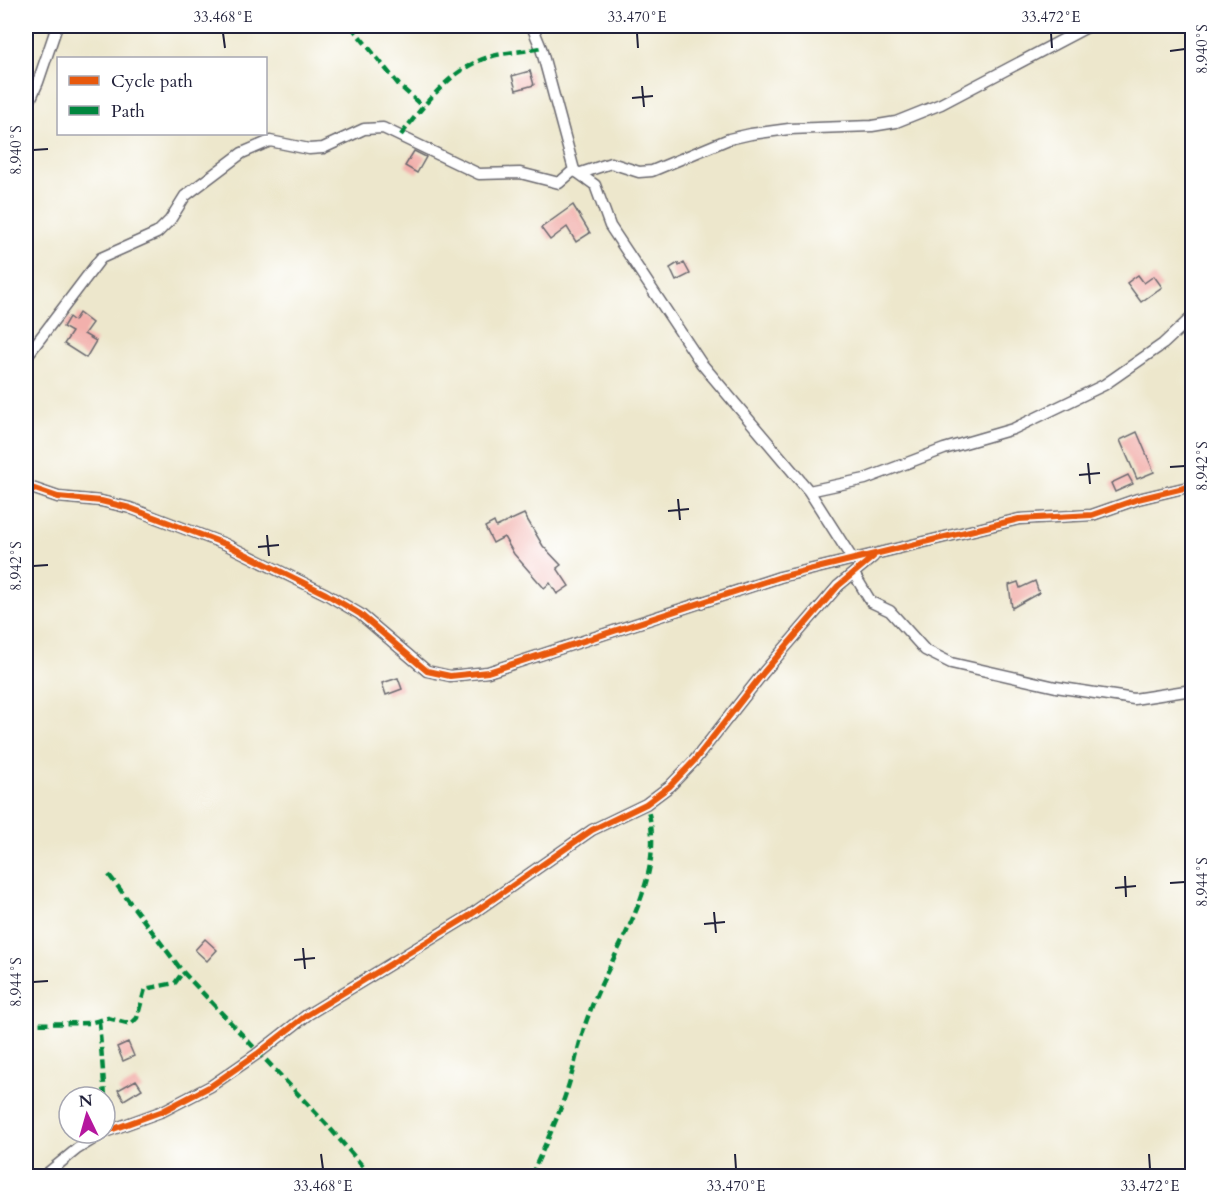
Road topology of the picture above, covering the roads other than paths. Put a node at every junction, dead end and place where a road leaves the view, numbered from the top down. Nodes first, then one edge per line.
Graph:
1 (57, 26) edge
2 (532, 26) edge
3 (1089, 26) edge
4 (26, 110) edge
5 (578, 172) junction
6 (1192, 316) edge
7 (26, 357) edge
8 (26, 486) edge
9 (1192, 486) edge
10 (809, 491) junction
11 (876, 555) junction
12 (853, 560) junction
13 (854, 574) junction
14 (1192, 690) edge
15 (117, 1127) edge
16 (83, 1145) edge
17 (44, 1176) edge

1 - 4 street
2 - 5 street
3 - 5 street
5 - 7 street
5 - 10 street
6 - 10 street
8 - 12 street
9 - 11 street
10 - 12 street
11 - 12 street
11 - 13 street
13 - 14 street
13 - 15 street
16 - 17 street

